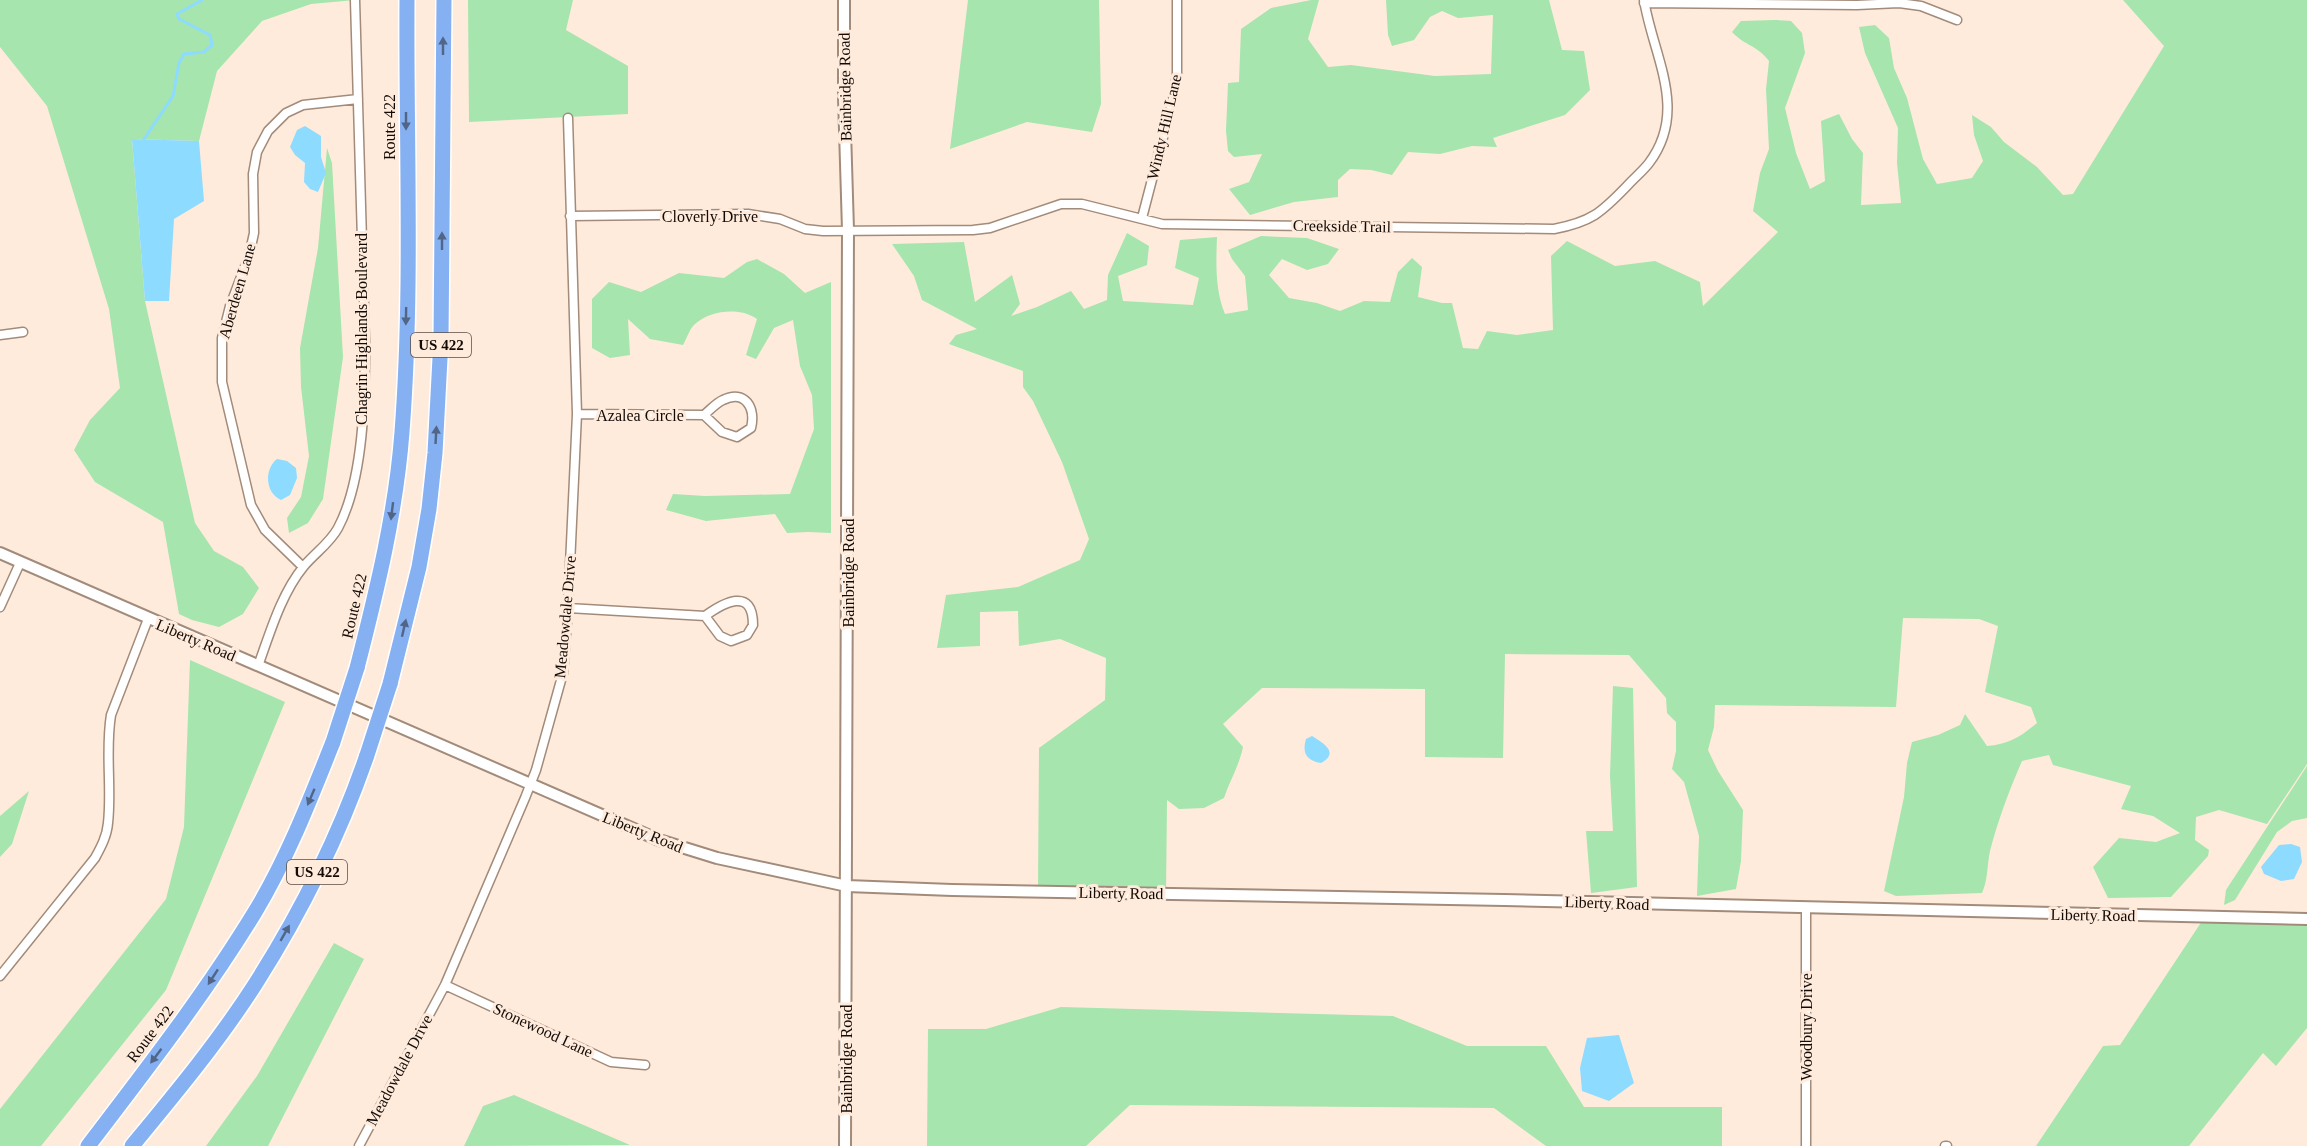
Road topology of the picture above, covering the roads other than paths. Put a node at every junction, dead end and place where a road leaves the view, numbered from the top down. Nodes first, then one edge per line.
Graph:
1 (355, 0) edge
2 (407, 0) edge
3 (444, 0) edge
4 (844, 0) edge
5 (1177, 0) edge
6 (1644, 2) edge
7 (1957, 21) dead end
8 (358, 99) junction
9 (568, 118) dead end
10 (570, 216) junction
11 (1142, 218) junction
12 (848, 230) junction
13 (23, 332) dead end
14 (0, 335) edge
15 (577, 414) junction
16 (704, 415) junction
17 (0, 554) edge
18 (20, 563) junction
19 (303, 567) junction
20 (0, 607) edge
21 (568, 608) junction
22 (705, 616) junction
23 (148, 619) junction
24 (258, 666) junction
25 (531, 785) junction
26 (847, 886) junction
27 (1806, 909) junction
28 (2307, 919) edge
29 (0, 976) edge
30 (445, 985) junction
31 (645, 1065) dead end
32 (88, 1146) edge
33 (132, 1146) edge
34 (359, 1146) edge
35 (845, 1146) edge
36 (1806, 1146) edge

1 - 8 street, Chagrin Highlands Boulevard
2 -> 32 highway, Route 422 / US 422, bridge
33 -> 3 highway, US 422, bridge
4 - 12 street, Bainbridge Road
5 - 11 street, Windy Hill Lane
6 - 7 street
6 - 11 street, Creekside Trail
8 - 19 street, Chagrin Highlands Boulevard
8 - 19 street, Aberdeen Lane
9 - 10 street, Meadowdale Drive
10 - 12 street, Cloverly Drive
10 - 15 street, Meadowdale Drive
11 - 12 street, Creekside Trail
12 - 26 street, Bainbridge Road
13 - 14 street
15 - 16 street, Azalea Circle
15 - 21 street, Meadowdale Drive
16 - 16 street, Azalea Circle
17 - 18 street, Liberty Road
18 - 20 street
18 - 23 street, Liberty Road
19 - 24 street, Chagrin Highlands Boulevard
21 - 22 street
21 - 25 street, Meadowdale Drive
22 - 22 street
23 - 24 street, Liberty Road
23 - 29 street
24 - 25 street, Liberty Road
25 - 26 street, Liberty Road
25 - 30 street, Meadowdale Drive
26 - 27 street, Liberty Road
26 - 35 street, Bainbridge Road
27 - 28 street, Liberty Road
27 - 36 street, Woodbury Drive
30 - 31 street, Stonewood Lane
30 - 34 street, Meadowdale Drive

